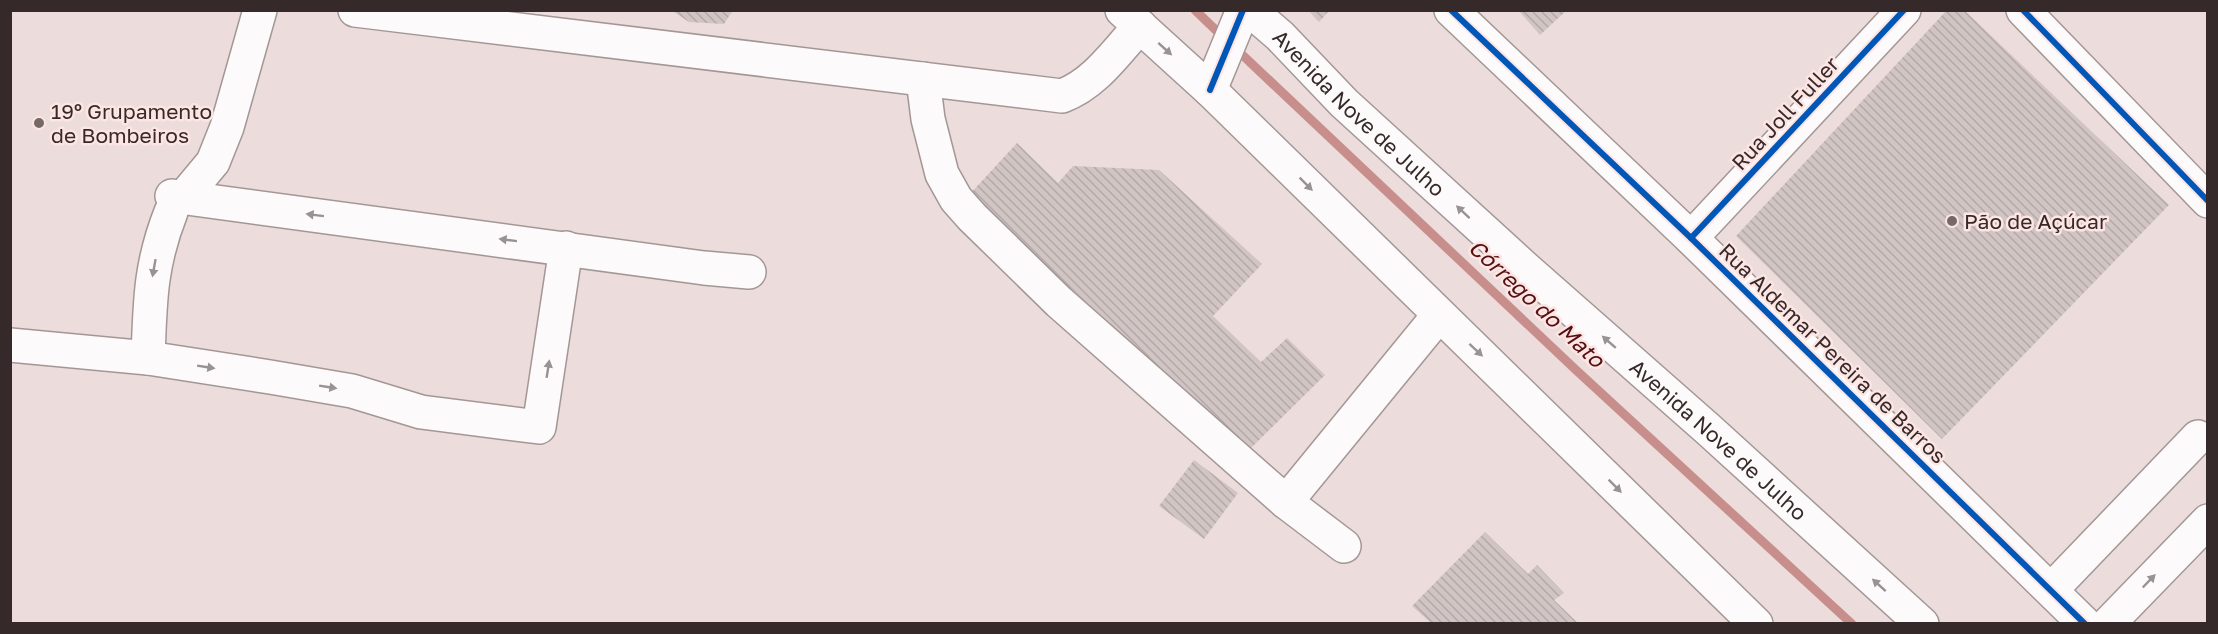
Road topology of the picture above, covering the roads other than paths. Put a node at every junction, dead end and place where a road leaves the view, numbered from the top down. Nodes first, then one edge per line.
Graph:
1 (260, 10) edge
2 (355, 10) edge
3 (1451, 10) edge
4 (1904, 10) edge
5 (2023, 10) edge
6 (1245, 11) edge
7 (1129, 17) edge
8 (923, 79) junction
9 (1210, 90) junction
10 (2208, 201) edge
11 (176, 202) junction
12 (1690, 238) junction
13 (566, 248) junction
14 (749, 272) dead end
15 (1439, 315) junction
16 (10, 345) edge
17 (148, 358) junction
18 (2198, 437) dead end
19 (1287, 502) junction
20 (2208, 521) edge
21 (1344, 546) dead end
22 (2052, 589) junction
23 (1756, 624) edge
24 (1922, 624) edge
25 (2085, 624) edge
26 (2108, 624) edge

1 - 11 main road
2 - 8 main road
3 - 12 main road, Rua Aldemar Pereira de Barros
4 - 12 main road, Rua Joll Fuller
5 - 10 main road
6 - 9 main road
24 -> 6 main road, Avenida Nove de Julho
7 - 8 main road
7 -> 9 main road
8 - 19 main road
9 -> 15 main road
13 -> 11 main road
11 -> 17 main road
12 - 22 main road, Rua Aldemar Pereira de Barros
13 - 14 main road
17 -> 13 main road
15 - 19 main road
15 -> 23 main road
16 - 17 main road
18 - 22 main road
19 - 21 main road
26 -> 20 main road
22 - 25 main road, Rua Aldemar Pereira de Barros

